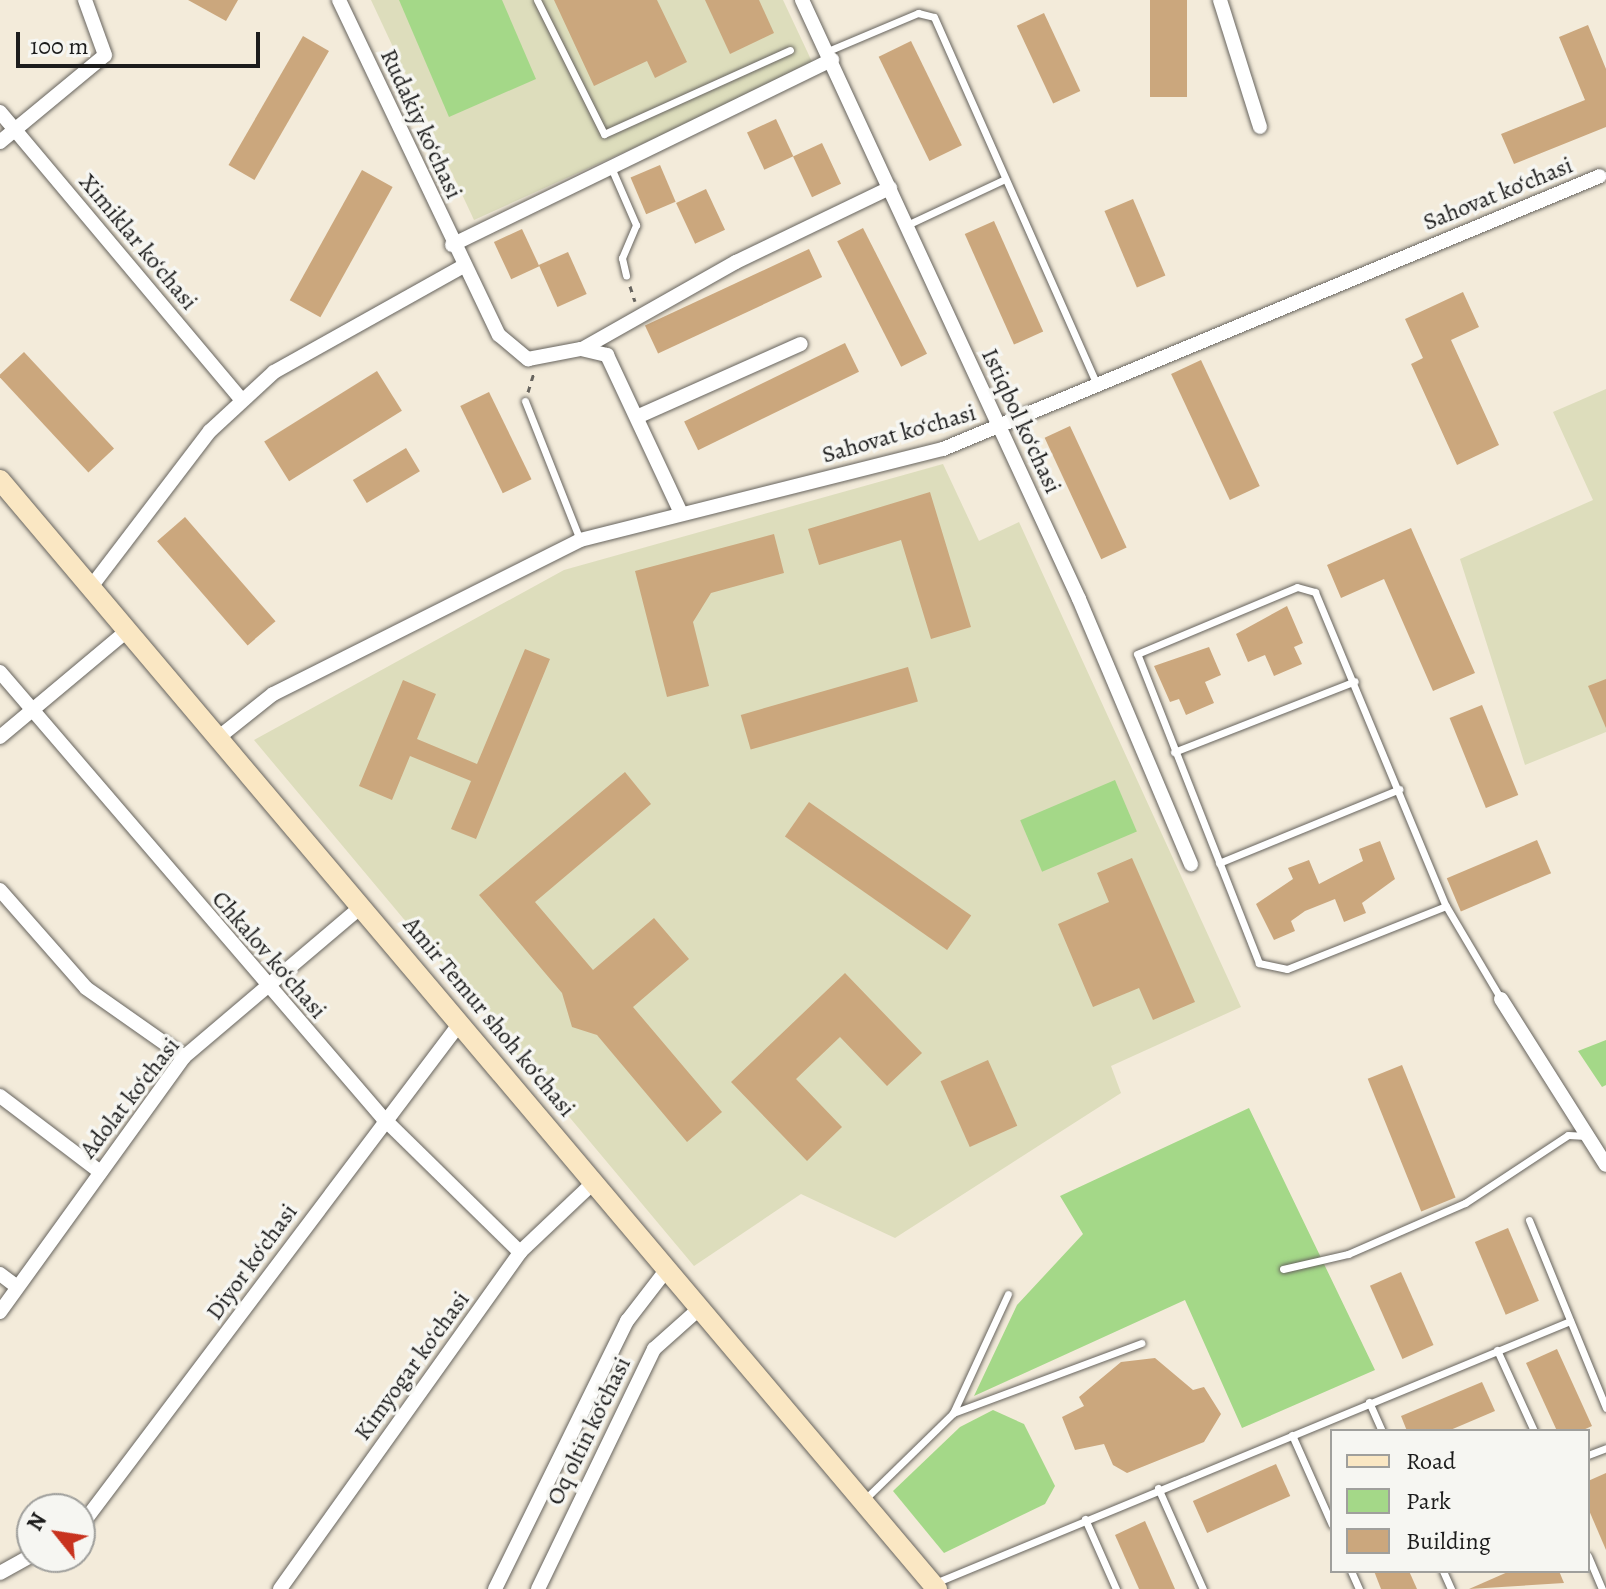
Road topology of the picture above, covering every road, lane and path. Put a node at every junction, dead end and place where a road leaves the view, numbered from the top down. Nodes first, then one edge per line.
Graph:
1 (85, 0) edge
2 (339, 0) edge
3 (537, 0) edge
4 (802, 0) edge
5 (1220, 0) edge
6 (790, 50) dead end
7 (830, 56) junction
8 (0, 112) edge
9 (1260, 127) dead end
10 (15, 129) junction
11 (0, 142) edge
12 (613, 172) junction
13 (1600, 176) dead end
14 (1005, 179) junction
15 (890, 188) junction
16 (907, 225) junction
17 (452, 245) junction
18 (462, 267) junction
19 (626, 276) joint
20 (641, 316) junction
21 (801, 344) dead end
22 (581, 349) junction
23 (540, 358) junction
24 (1095, 381) junction
25 (242, 400) junction
26 (525, 401) joint
27 (639, 416) junction
28 (999, 428) junction
29 (0, 480) edge
30 (681, 513) junction
31 (580, 540) junction
32 (91, 587) junction
33 (128, 630) junction
34 (0, 672) edge
35 (1355, 681) junction
36 (31, 711) junction
37 (0, 737) edge
38 (219, 737) junction
39 (1174, 752) junction
40 (1399, 789) junction
41 (1219, 863) junction
42 (1191, 864) dead end
43 (0, 890) edge
44 (1446, 906) junction
45 (361, 907) junction
46 (266, 985) junction
47 (1501, 999) joint
48 (460, 1023) junction
49 (184, 1057) junction
50 (0, 1096) edge
51 (383, 1118) junction
52 (1589, 1136) junction
53 (1606, 1165) edge
54 (100, 1172) junction
55 (594, 1182) junction
56 (1529, 1220) dead end
57 (520, 1252) junction
58 (667, 1269) junction
59 (1283, 1269) dead end
60 (0, 1274) edge
61 (17, 1287) junction
62 (1008, 1294) dead end
63 (700, 1308) junction
64 (0, 1312) edge
65 (1570, 1321) junction
66 (1141, 1343) dead end
67 (1497, 1350) junction
68 (1369, 1402) junction
69 (1606, 1408) edge
70 (953, 1413) junction
71 (1381, 1429) edge
72 (1533, 1429) edge
73 (1292, 1435) junction
74 (1158, 1488) junction
75 (863, 1501) junction
76 (96, 1515) edge
77 (1085, 1519) junction
78 (1330, 1520) edge
79 (1590, 1561) edge
80 (935, 1586) edge
81 (280, 1589) edge
82 (495, 1589) edge
83 (538, 1589) edge
84 (1116, 1589) edge
85 (1203, 1589) edge
86 (1602, 1589) edge

1 - 10 street
2 - 17 street, Rudakiy ko‘chasi
3 - 6 lane
4 - 7 street, Istiqbol ko‘chasi
5 - 9 street
7 - 12 street
7 - 14 lane
7 - 15 street, Istiqbol ko‘chasi
8 - 10 street, Ximiklar ko‘chasi
10 - 11 street
10 - 25 street, Ximiklar ko‘chasi
12 - 17 street
12 - 19 lane
13 - 24 street, Sahovat ko‘chasi
14 - 16 lane
14 - 24 lane
15 - 16 street, Istiqbol ko‘chasi
15 - 20 street
16 - 28 street, Istiqbol ko‘chasi
17 - 18 street, Rudakiy ko‘chasi
18 - 23 street, Rudakiy ko‘chasi
18 - 25 street
19 - 20 path
20 - 22 street
21 - 27 street
22 - 23 street
22 - 27 street
23 - 26 path
24 - 28 street, Sahovat ko‘chasi
25 - 32 street
26 - 31 lane
27 - 30 street
28 - 30 street, Sahovat ko‘chasi
28 - 42 street, Istiqbol ko‘chasi
29 - 32 main road, Amir Temur shoh ko‘chasi
30 - 31 street, Sahovat ko‘chasi
31 - 38 street, Sahovat ko‘chasi
32 - 33 main road, Amir Temur shoh ko‘chasi
33 - 36 street
33 - 38 main road, Amir Temur shoh ko‘chasi
34 - 36 street, Chkalov ko‘chasi
35 - 39 lane
35 - 39 lane
35 - 40 lane
36 - 37 street
36 - 46 street, Chkalov ko‘chasi
38 - 45 main road, Amir Temur shoh ko‘chasi
39 - 41 lane
40 - 41 lane
40 - 44 lane
41 - 44 lane
43 - 49 street
44 - 47 lane
45 - 46 street, Adolat ko‘chasi
45 - 48 main road, Amir Temur shoh ko‘chasi
46 - 49 street, Adolat ko‘chasi
46 - 51 street, Chkalov ko‘chasi
47 - 52 street
48 - 51 street, Diyor ko‘chasi
48 - 55 main road, Amir Temur shoh ko‘chasi
49 - 54 street, Adolat ko‘chasi
50 - 54 street
51 - 57 street, Chkalov ko‘chasi
51 - 76 street, Diyor ko‘chasi
52 - 53 street
52 - 59 lane
54 - 61 street, Adolat ko‘chasi
55 - 57 street, Kimyogar ko‘chasi
55 - 58 main road, Amir Temur shoh ko‘chasi
56 - 65 lane
57 - 81 street, Kimyogar ko‘chasi
58 - 63 main road, Amir Temur shoh ko‘chasi
58 - 82 street
60 - 61 street
61 - 64 street, Adolat ko‘chasi
62 - 70 lane
63 - 75 main road, Amir Temur shoh ko‘chasi
63 - 83 street, Oq oltin ko‘chasi
65 - 67 lane
65 - 69 lane
66 - 70 lane
67 - 68 lane
67 - 72 lane
68 - 71 lane
68 - 73 lane
70 - 75 lane
73 - 74 lane
73 - 78 lane
74 - 77 lane
74 - 85 lane
75 - 80 main road, Amir Temur shoh ko‘chasi
77 - 80 lane
77 - 84 lane
79 - 86 lane

